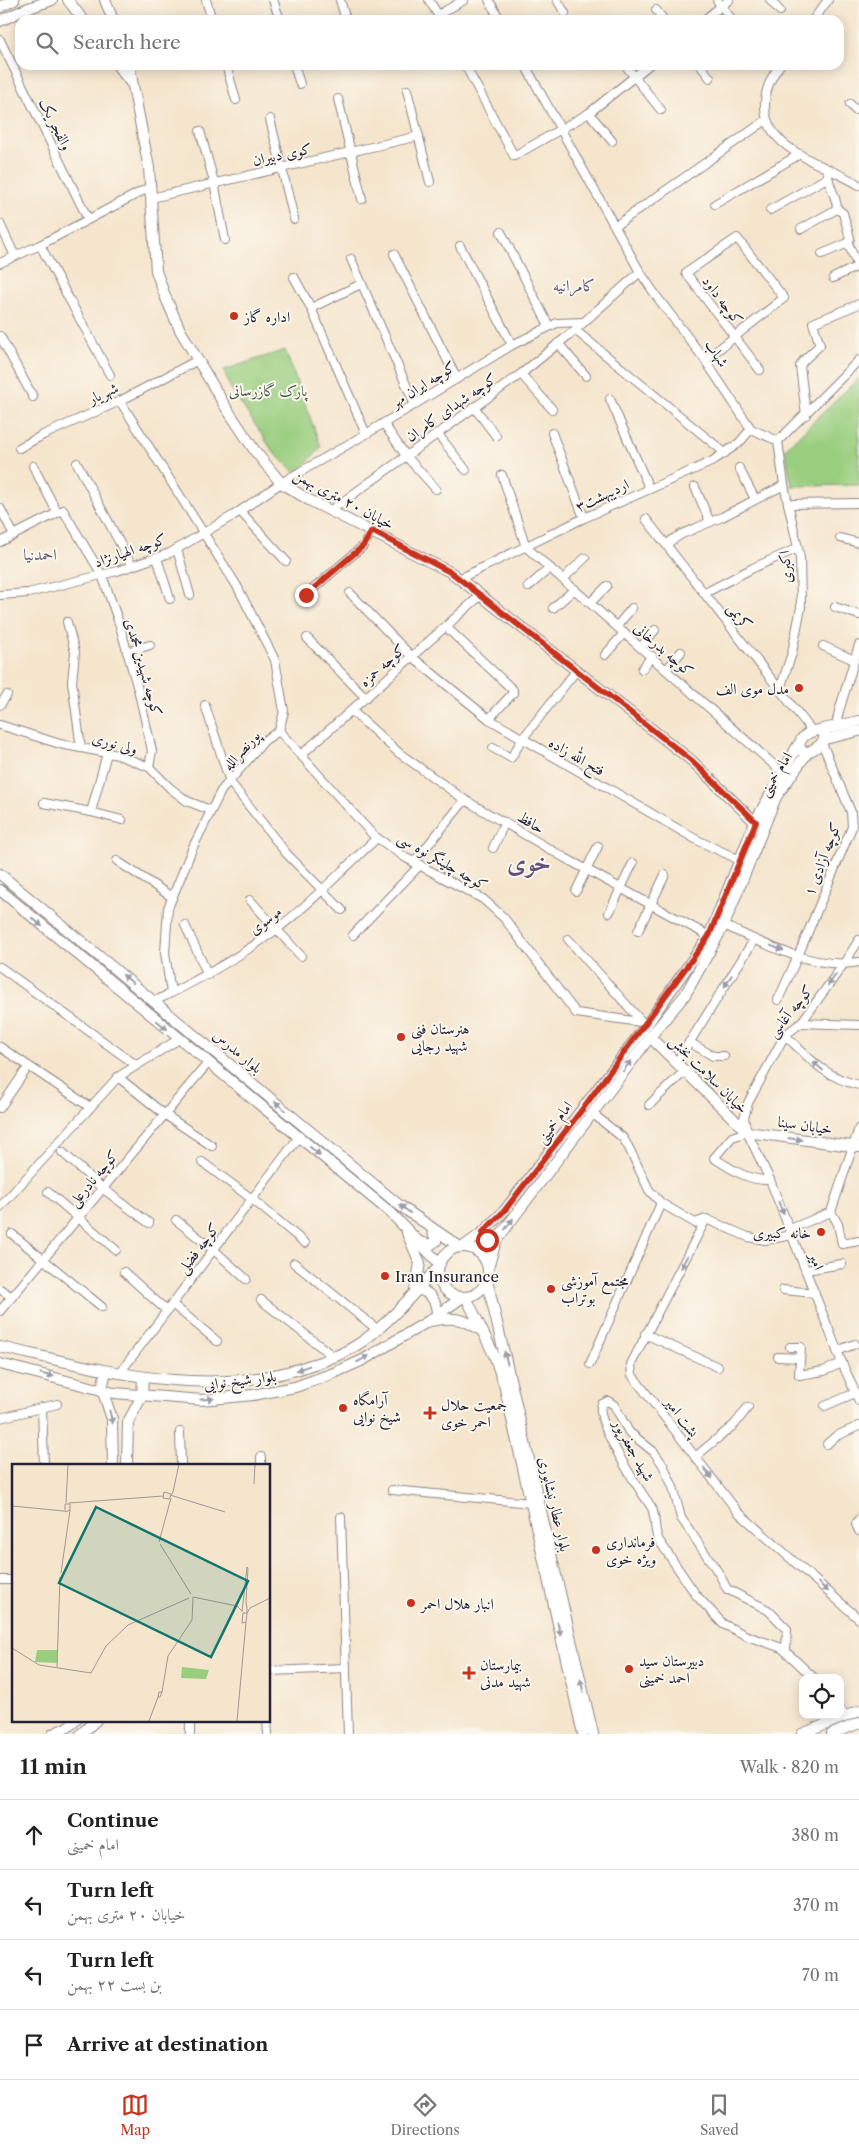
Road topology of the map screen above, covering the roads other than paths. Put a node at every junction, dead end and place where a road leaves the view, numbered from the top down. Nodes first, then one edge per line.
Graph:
1 (14, 0) edge
2 (52, 0) edge
3 (68, 0) edge
4 (106, 0) edge
5 (206, 0) edge
6 (273, 0) edge
7 (340, 0) edge
8 (429, 0) edge
9 (464, 0) edge
10 (489, 0) edge
11 (557, 0) edge
12 (729, 0) edge
13 (770, 0) edge
14 (828, 0) edge
15 (719, 3) edge
16 (0, 7) edge
17 (656, 10) dead end
18 (780, 11) dead end
19 (564, 13) dead end
20 (79, 15) edge
21 (111, 15) edge
22 (210, 15) edge
23 (278, 15) edge
24 (344, 15) edge
25 (438, 15) edge
26 (442, 15) edge
27 (497, 15) edge
28 (660, 15) edge
29 (708, 15) edge
30 (728, 15) edge
31 (817, 15) edge
32 (0, 22) edge
33 (0, 40) edge
34 (121, 70) edge
35 (130, 70) edge
36 (227, 70) edge
37 (296, 70) edge
38 (468, 70) edge
39 (528, 70) edge
40 (629, 70) edge
41 (643, 70) edge
42 (704, 70) edge
43 (777, 70) edge
44 (634, 77) junction
45 (710, 78) dead end
46 (300, 84) dead end
47 (133, 86) junction
48 (407, 90) dead end
49 (338, 99) dead end
50 (236, 100) dead end
51 (850, 104) dead end
52 (859, 108) edge
53 (661, 110) dead end
54 (588, 113) junction
55 (270, 119) dead end
56 (766, 121) junction
57 (561, 129) junction
58 (200, 131) dead end
59 (419, 136) junction
60 (612, 141) dead end
61 (352, 152) junction
62 (800, 154) junction
63 (282, 169) junction
64 (828, 169) junction
65 (827, 178) junction
66 (214, 182) junction
67 (430, 182) dead end
68 (859, 185) edge
69 (150, 193) junction
70 (362, 199) dead end
71 (715, 204) dead end
72 (837, 209) junction
73 (770, 210) dead end
74 (88, 219) junction
75 (294, 219) dead end
76 (0, 224) edge
77 (615, 226) junction
78 (801, 228) dead end
79 (501, 232) dead end
80 (226, 240) dead end
81 (848, 243) junction
82 (40, 245) junction
83 (460, 246) dead end
84 (394, 254) dead end
85 (822, 254) dead end
86 (15, 256) junction
87 (352, 259) dead end
88 (0, 263) edge
89 (858, 268) edge
90 (640, 272) junction
91 (294, 277) dead end
92 (833, 278) dead end
93 (361, 284) junction
94 (859, 304) edge
95 (311, 308) junction
96 (584, 322) junction
97 (549, 326) junction
98 (575, 330) junction
99 (0, 336) edge
100 (734, 338) junction
101 (558, 343) junction
102 (512, 345) junction
103 (198, 360) junction
104 (706, 360) junction
105 (859, 360) edge
106 (760, 370) dead end
107 (522, 374) junction
108 (110, 375) dead end
109 (586, 376) dead end
110 (457, 378) junction
111 (33, 397) dead end
112 (610, 399) dead end
113 (120, 401) junction
114 (415, 404) junction
115 (474, 407) junction
116 (552, 409) dead end
117 (806, 415) junction
118 (384, 424) junction
119 (751, 429) junction
120 (437, 433) junction
121 (552, 433) dead end
122 (366, 434) junction
123 (496, 436) dead end
124 (778, 441) junction
125 (19, 448) dead end
126 (725, 453) junction
127 (406, 456) junction
128 (77, 463) dead end
129 (32, 466) dead end
130 (739, 468) dead end
131 (466, 470) dead end
132 (502, 475) dead end
133 (281, 483) junction
134 (784, 485) junction
135 (695, 487) dead end
136 (649, 488) junction
137 (436, 489) dead end
138 (755, 500) junction
139 (859, 503) edge
140 (788, 504) junction
141 (0, 508) edge
142 (330, 510) junction
143 (240, 511) junction
144 (58, 512) junction
145 (584, 518) junction
146 (646, 519) dead end
147 (710, 522) junction
148 (372, 531) junction
149 (204, 533) junction
150 (14, 535) junction
151 (840, 538) dead end
152 (0, 542) edge
153 (859, 544) edge
154 (667, 545) junction
155 (526, 547) junction
156 (798, 548) junction
157 (177, 549) junction
158 (157, 558) junction
159 (585, 558) dead end
160 (286, 561) dead end
161 (132, 566) junction
162 (550, 568) junction
163 (102, 575) junction
164 (459, 579) junction
165 (563, 579) junction
166 (607, 586) dead end
167 (528, 587) dead end
168 (575, 589) junction
169 (704, 593) junction
170 (350, 594) dead end
171 (0, 595) edge
172 (190, 595) dead end
173 (306, 595) dead end
174 (481, 596) junction
175 (170, 599) dead end
176 (590, 603) junction
177 (835, 607) dead end
178 (553, 608) dead end
179 (632, 608) dead end
180 (859, 615) edge
181 (67, 622) dead end
182 (617, 626) junction
183 (446, 627) junction
184 (656, 630) dead end
185 (624, 632) junction
186 (307, 638) dead end
187 (150, 644) dead end
188 (859, 645) edge
189 (823, 646) dead end
190 (641, 647) junction
191 (127, 652) junction
192 (681, 652) dead end
193 (605, 655) dead end
194 (652, 656) junction
195 (412, 657) junction
196 (854, 660) junction
197 (642, 669) dead end
198 (667, 669) junction
199 (576, 672) junction
200 (780, 689) junction
201 (7, 695) dead end
202 (366, 698) junction
203 (0, 705) edge
204 (205, 705) dead end
205 (352, 711) junction
206 (489, 719) junction
207 (859, 721) edge
208 (0, 725) edge
209 (836, 726) junction
210 (279, 731) junction
211 (815, 731) junction
212 (859, 731) edge
213 (522, 738) junction
214 (824, 741) junction
215 (798, 745) junction
216 (81, 748) junction
217 (493, 748) dead end
218 (107, 752) junction
219 (807, 752) junction
220 (301, 755) junction
221 (149, 767) junction
222 (782, 772) junction
223 (230, 782) junction
224 (465, 800) junction
225 (44, 803) dead end
226 (210, 810) junction
227 (91, 812) junction
228 (122, 820) dead end
229 (505, 822) junction
230 (756, 822) junction
231 (377, 838) junction
232 (598, 846) dead end
233 (493, 848) dead end
234 (740, 860) junction
235 (117, 862) dead end
236 (417, 863) junction
237 (633, 863) dead end
238 (586, 870) junction
239 (0, 874) edge
240 (664, 876) dead end
241 (621, 889) junction
242 (0, 890) edge
243 (321, 890) junction
244 (576, 891) dead end
245 (172, 897) junction
246 (250, 900) dead end
247 (650, 905) junction
248 (342, 910) dead end
249 (609, 913) dead end
250 (185, 925) dead end
251 (724, 925) junction
252 (278, 929) junction
253 (638, 931) dead end
254 (353, 935) dead end
255 (709, 936) junction
256 (568, 939) dead end
257 (754, 940) junction
258 (859, 940) edge
259 (301, 956) dead end
260 (798, 956) junction
261 (859, 962) edge
262 (843, 965) junction
263 (0, 967) edge
264 (208, 976) junction
265 (172, 993) junction
266 (778, 1000) dead end
267 (155, 1001) junction
268 (645, 1022) junction
269 (800, 1023) junction
270 (859, 1025) edge
271 (650, 1036) junction
272 (785, 1036) junction
273 (179, 1039) junction
274 (689, 1042) junction
275 (0, 1048) edge
276 (724, 1056) dead end
277 (208, 1062) junction
278 (677, 1062) junction
279 (136, 1065) junction
280 (28, 1067) junction
281 (686, 1070) junction
282 (118, 1077) junction
283 (859, 1085) edge
284 (649, 1105) dead end
285 (90, 1107) junction
286 (0, 1108) edge
287 (592, 1113) junction
288 (164, 1114) junction
289 (859, 1128) edge
290 (747, 1132) junction
291 (299, 1137) junction
292 (212, 1146) dead end
293 (856, 1147) edge
294 (62, 1152) dead end
295 (202, 1162) dead end
296 (770, 1180) junction
297 (102, 1188) junction
298 (48, 1192) dead end
299 (252, 1199) junction
300 (661, 1203) junction
301 (0, 1207) edge
302 (831, 1212) junction
303 (78, 1216) junction
304 (706, 1219) junction
305 (176, 1220) dead end
306 (148, 1223) dead end
307 (402, 1224) junction
308 (432, 1229) junction
309 (791, 1232) junction
310 (482, 1233) junction
311 (12, 1234) dead end
312 (496, 1241) junction
313 (859, 1241) edge
314 (421, 1242) junction
315 (305, 1243) dead end
316 (462, 1247) junction
317 (116, 1250) dead end
318 (214, 1250) junction
319 (44, 1259) junction
320 (294, 1263) dead end
321 (842, 1264) dead end
322 (439, 1266) junction
323 (488, 1268) junction
324 (806, 1270) junction
325 (124, 1272) dead end
326 (246, 1279) dead end
327 (487, 1280) junction
328 (0, 1289) edge
329 (416, 1290) junction
330 (783, 1290) dead end
331 (815, 1293) junction
332 (12, 1297) junction
333 (465, 1297) junction
334 (261, 1300) dead end
335 (102, 1307) dead end
336 (170, 1308) junction
337 (0, 1311) edge
338 (437, 1315) junction
339 (427, 1322) junction
340 (378, 1330) junction
341 (482, 1332) junction
342 (645, 1334) junction
343 (217, 1341) dead end
344 (855, 1344) dead end
345 (0, 1347) edge
346 (790, 1347) dead end
347 (838, 1351) junction
348 (334, 1357) junction
349 (778, 1357) dead end
350 (800, 1358) junction
351 (842, 1363) junction
352 (0, 1364) edge
353 (590, 1364) dead end
354 (718, 1367) dead end
355 (106, 1371) junction
356 (120, 1374) junction
357 (143, 1378) junction
358 (855, 1387) edge
359 (102, 1389) junction
360 (142, 1396) junction
361 (859, 1400) edge
362 (58, 1404) dead end
363 (825, 1406) dead end
364 (42, 1407) junction
365 (748, 1407) dead end
366 (0, 1418) edge
367 (859, 1426) edge
368 (180, 1432) dead end
369 (827, 1444) dead end
370 (695, 1457) junction
371 (44, 1464) edge
372 (113, 1464) edge
373 (127, 1464) edge
374 (181, 1464) edge
375 (392, 1490) dead end
376 (532, 1503) junction
377 (341, 1516) dead end
378 (859, 1519) edge
379 (859, 1530) edge
380 (559, 1605) junction
381 (859, 1619) edge
382 (786, 1650) junction
383 (346, 1668) junction
384 (270, 1671) edge
385 (810, 1674) edge
386 (859, 1711) edge
387 (844, 1712) edge
388 (830, 1719) edge
389 (74, 1722) edge
390 (94, 1722) edge
391 (859, 1723) edge
392 (53, 1734) edge
393 (80, 1734) edge
394 (348, 1734) edge
395 (583, 1734) edge
396 (593, 1734) edge
397 (802, 1734) edge
398 (832, 1734) edge

1 - 16 main road
2 - 32 main road
3 - 20 main road
4 - 21 main road
5 - 22 street
6 - 23 street
7 - 24 street
8 - 25 street
9 - 26 street
10 - 27 street
11 - 19 street
12 - 15 street
13 - 18 street
14 - 31 street
15 - 29 street
15 - 30 street
17 - 28 street
33 - 74 street, والفجر یک
34 - 47 main road, خیابان ۲۰ متری بهمن
35 - 47 main road
36 - 50 street
37 - 46 street
38 - 57 street
39 - 57 street, شهاب
40 - 44 street
41 - 44 street
42 - 45 street
43 - 56 street
44 - 53 street
44 - 54 street
47 - 69 main road, خیابان ۲۰ متری بهمن
48 - 59 street
49 - 61 street
51 - 52 street
54 - 57 street
54 - 60 street
55 - 63 street
56 - 62 street
56 - 77 street
57 - 77 street, شهاب
58 - 66 street
59 - 61 street, کوی دبیران
59 - 67 street
61 - 63 street, کوی دبیران
61 - 70 street
62 - 64 street
62 - 71 street
63 - 66 street, کوی دبیران
63 - 75 street
64 - 65 street
64 - 68 street
65 - 72 street
65 - 73 street
66 - 69 street, کوی دبیران
66 - 80 street
69 - 74 street, کوی دبیران
69 - 103 main road, خیابان ۲۰ متری بهمن
72 - 78 street
72 - 81 street
74 - 82 street, کوی دبیران
76 - 86 street
77 - 90 street, شهاب
79 - 97 street
81 - 85 street
81 - 89 street
82 - 86 street, کوی دبیران
82 - 108 street
83 - 102 street
84 - 110 street
86 - 88 street, کوی دبیران
87 - 93 street
89 - 92 street
90 - 96 street, کوچه شهدای کامران
90 - 104 street, شهاب
91 - 95 street
93 - 95 street
93 - 114 street
94 - 117 street
95 - 122 street
96 - 97 street, کوچه ایران مهر
96 - 98 street, کوچه شهدای کامران
97 - 102 street, کوچه ایران مهر
98 - 101 street, کوچه شهدای کامران
98 - 126 street
99 - 111 street
100 - 100 street, کوچه داود
100 - 104 street, کوچه داود
100 - 106 street
101 - 107 street, کوچه شهدای کامران
101 - 109 street
102 - 110 street, کوچه ایران مهر
103 - 113 street, شهریار
103 - 133 main road, خیابان ۲۰ متری بهمن
104 - 119 street, شهاب
105 - 117 street
107 - 115 street, کوچه شهدای کامران
107 - 116 street
110 - 114 street, کوچه ایران مهر
112 - 136 street
113 - 125 street, شهریار
113 - 149 street, پورنصرالله
114 - 118 street, کوچه ایران مهر
115 - 120 street, کوچه شهدای کامران
115 - 123 street
117 - 124 street
118 - 122 street, کوچه ایران مهر
118 - 127 street
119 - 124 street
119 - 126 street, اردیبهشت۳
120 - 127 street, کوچه شهدای کامران
120 - 131 street
121 - 145 street
122 - 133 street, کوچه ایران مهر
124 - 134 street, اکبری
126 - 136 street, اردیبهشت۳
127 - 137 street
127 - 142 street, کوچه شهدای کامران
128 - 161 street
129 - 144 street
130 - 138 street
132 - 155 street
133 - 142 main road, خیابان ۲۰ متری بهمن
133 - 143 street, کوچه الهیارنژاد
134 - 138 street
134 - 140 street, اکبری
135 - 147 street
136 - 145 street, اردیبهشت۳
138 - 147 street
139 - 140 street
140 - 156 street, اکبری
141 - 150 street
142 - 148 main road, خیابان ۲۰ متری بهمن
143 - 149 street, کوچه الهیارنژاد
143 - 160 street
144 - 150 street
144 - 163 street, کوچه شهیدین محمدی
145 - 155 street, اردیبهشت۳
146 - 154 street, کریمی
147 - 154 street
148 - 164 main road, خیابان ۲۰ متری بهمن
148 - 173 street
149 - 157 street, کوچه الهیارنژاد
149 - 210 street, پورنصرالله
150 - 152 street
151 - 153 street
154 - 169 street, کریمی
155 - 162 street, کوچه بدرخانی
155 - 164 street, اردیبهشت۳
156 - 169 street
156 - 200 street, اکبری
157 - 158 street, کوچه الهیارنژاد
157 - 172 street
158 - 161 street, کوچه الهیارنژاد
158 - 175 street
159 - 165 street
161 - 163 street, کوچه الهیارنژاد
162 - 165 street, کوچه بدرخانی
162 - 167 street
163 - 171 street, کوچه الهیارنژاد
163 - 191 street, کوچه شهیدین محمدی
164 - 174 main road, خیابان ۲۰ متری بهمن
165 - 168 street, کوچه بدرخانی
166 - 176 street
168 - 176 street, کوچه بدرخانی
168 - 178 street
169 - 200 street, کریمی
170 - 195 street, فتح الله زاده
174 - 183 street, کوچه حمزه
174 - 199 main road, خیابان ۲۰ متری بهمن
176 - 182 street, کوچه بدرخانی
177 - 180 street
179 - 182 street
181 - 216 street
182 - 185 street, کوچه بدرخانی
183 - 195 street, کوچه حمزه
183 - 206 street
184 - 190 street
185 - 190 street, کوچه بدرخانی
185 - 193 street
186 - 202 street
187 - 191 street
188 - 196 street
189 - 196 street
190 - 194 street, کوچه بدرخانی
191 - 221 street, کوچه شهیدین محمدی
192 - 198 street
194 - 197 street
194 - 198 street, کوچه بدرخانی
195 - 202 street, کوچه حمزه
195 - 206 street, فتح الله زاده
196 - 209 street
198 - 222 street, کوچه بدرخانی
199 - 213 street
199 - 230 main road, خیابان ۲۰ متری بهمن
200 - 211 street, کریمی
201 - 203 street
202 - 205 street, کوچه حمزه
204 - 223 street
205 - 220 street, کوچه حمزه
205 - 224 street, حافظ
206 - 213 street, فتح الله زاده
207 - 209 main road
208 - 216 street, ولی نوری
209 - 211 main road
210 - 220 street, کوچه چلینگر نوه سی
210 - 223 street, پورنصرالله
211 - 214 main road
211 - 215 main road, امام خمینی
212 - 214 main road
213 - 217 street
213 - 234 street, فتح الله زاده
214 - 219 main road
214 - 260 street, کوچه آزادی ۱
215 - 219 main road
215 - 222 main road, امام خمینی
216 - 218 street, ولی نوری
218 - 221 street, ولی نوری
218 - 227 street
219 - 251 main road, امام خمینی
220 - 231 street, کوچه چلینگر نوه سی
221 - 226 street, ولی نوری
222 - 230 main road, امام خمینی
223 - 226 street, پورنصرالله
223 - 243 street
224 - 229 street, حافظ
224 - 236 street
225 - 227 street
226 - 245 street, پورنصرالله
227 - 228 street
229 - 233 street
229 - 238 street, حافظ
230 - 234 main road, امام خمینی
231 - 236 street, کوچه چلینگر نوه سی
231 - 243 street, موسوی
232 - 238 street
234 - 255 main road, امام خمینی
235 - 245 street
236 - 254 street
236 - 268 street, کوچه چلینگر نوه سی
237 - 241 street
238 - 241 street, حافظ
238 - 244 street
267 -> 239 main road, بلوار مدرس
240 - 247 street
241 - 247 street, حافظ
241 - 249 street
242 -> 273 main road, بلوار مدرس
243 - 248 street
243 - 252 street, موسوی
245 - 265 street, پورنصرالله
246 - 252 street
247 - 253 street
247 - 255 street, حافظ
250 - 264 street
251 - 257 street
251 - 271 main road, امام خمینی
252 - 259 street
252 - 264 street, موسوی
255 - 268 main road, امام خمینی
256 - 268 street
257 -> 260 street
257 -> 274 street
258 - 262 street, کوچه آغاسی
260 - 262 street
260 - 266 street, کوچه آزادی ۱
261 - 262 street
262 -> 269 street, کوچه آغاسی
263 - 279 street
264 - 265 street, موسوی
265 - 267 street, موسوی
308 -> 267 main road, بلوار مدرس
268 - 310 main road, امام خمینی
269 - 270 street
269 - 272 street, کوچه آغاسی
271 - 278 main road, خیابان سلامت بخش
287 -> 271 main road, امام خمینی
283 -> 272 street
272 - 290 street, کوچه آغاسی
273 - 277 main road, بلوار مدرس
273 - 279 street
274 - 276 street
274 - 278 street
275 - 280 street
277 - 288 street, کوچه نادرعلی
277 - 291 main road, بلوار مدرس
278 - 281 main road, خیابان سلامت بخش
279 - 282 street
280 - 285 street
280 - 286 street
281 - 284 street
281 - 290 main road, خیابان سلامت بخش
282 - 285 street
282 - 288 street
285 - 301 street
287 - 300 street
312 -> 287 main road, امام خمینی
288 - 292 street
288 - 297 street, کوچه نادرعلی
289 - 293 street
290 -> 293 main road, خیابان سینا
290 - 296 street, امیر
290 - 296 street
291 - 299 street, کوچه فضلی
291 -> 307 main road, بلوار مدرس
293 - 302 street
294 - 297 street
295 - 299 street
296 -> 309 street, امیر
297 - 303 street, کوچه نادرعلی
297 - 306 street
298 - 303 street
299 - 315 street
299 - 318 street, کوچه فضلی
300 - 304 street
300 - 353 street
302 - 309 street
302 - 313 street
303 - 317 street
303 - 319 street, کوچه نادرعلی
304 - 309 street
304 -> 342 street, پشت امیر
305 - 318 street
307 - 314 main road, بلوار مدرس
307 - 329 main road
308 - 314 main road
308 - 316 main road, بلوار مدرس
309 - 324 street, امیر
310 - 312 main road
310 - 316 main road, امام خمینی
311 - 319 street
312 - 323 main road, امام خمینی
314 - 322 main road, بلوار مدرس
316 - 322 main road
316 - 323 main road
318 - 326 street
318 - 336 street, کوچه فضلی
319 - 332 street, کوچه نادرعلی
319 - 335 street
320 - 340 street
321 - 324 street
322 - 329 main road, بلوار شیخ نوایی
322 - 333 main road
323 - 327 main road
324 - 331 street, امیر
325 - 336 street
327 - 333 main road
380 -> 327 main road, بلوار عطار نیشابوری
328 - 332 street
329 - 338 main road
329 - 340 main road, بلوار شیخ نوایی
330 - 331 street
331 - 347 street, امیر
332 - 337 street, کوچه نادرعلی
333 - 338 main road, بلوار شیخ نوایی
333 - 341 main road, بلوار عطار نیشابوری
334 - 348 street
336 - 343 street
336 - 356 street, کوچه فضلی
338 - 339 main road, بلوار شیخ نوایی
339 - 341 main road
360 -> 339 main road, بلوار شیخ نوایی
340 - 348 main road, بلوار شیخ نوایی
341 - 376 main road, بلوار عطار نیشابوری
342 - 354 street
342 - 370 street, پشت امیر
344 - 347 street
345 - 355 main road, بلوار شیخ نوایی
346 - 350 street
347 - 351 street, امیر
348 -> 357 main road, بلوار شیخ نوایی
349 - 350 street
350 - 351 street
351 - 358 street, امیر
352 -> 359 main road, بلوار شیخ نوایی
355 - 356 main road, بلوار شیخ نوایی
355 - 359 main road
356 - 357 main road, بلوار شیخ نوایی
357 - 360 main road
358 - 361 street, امیر
358 - 363 street
359 - 360 main road, بلوار شیخ نوایی
359 -> 372 main road
360 - 373 main road
362 - 364 street
364 - 366 street
364 - 371 street
365 - 370 street
367 - 369 street
368 - 374 street
370 -> 381 street, پشت امیر
375 - 376 street
376 - 380 main road, بلوار عطار نیشابوری
377 - 383 street
378 - 379 street
380 -> 395 main road, بلوار عطار نیشابوری
396 -> 380 main road, بلوار عطار نیشابوری
382 - 382 street, شهید جعفرپور
382 - 385 street, شهید جعفرپور
383 - 384 street
383 - 394 street
386 - 387 main road
388 - 397 main road
389 - 392 main road
390 - 393 main road
391 - 398 main road

